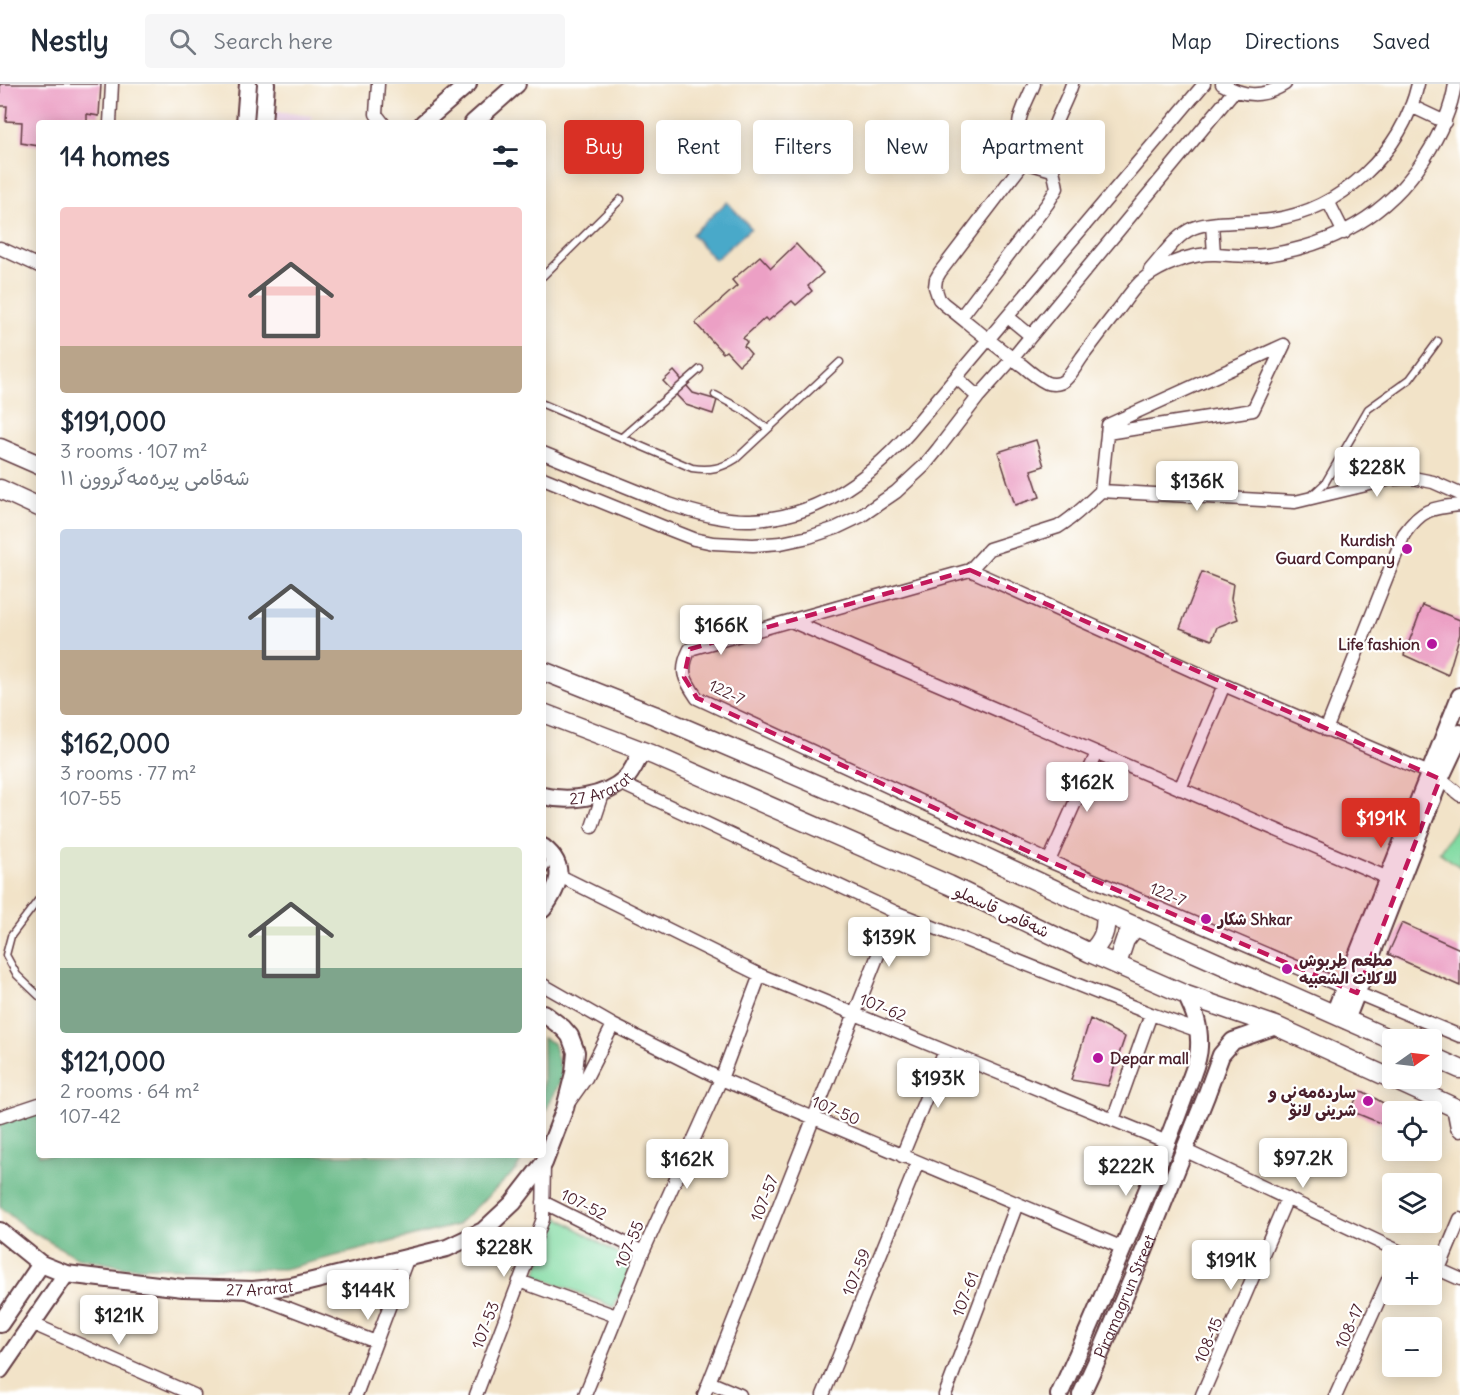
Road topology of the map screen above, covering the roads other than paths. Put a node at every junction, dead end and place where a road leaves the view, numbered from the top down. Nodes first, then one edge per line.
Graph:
1 (112, 84) edge
2 (248, 84) edge
3 (266, 84) edge
4 (378, 84) edge
5 (468, 84) edge
6 (517, 84) edge
7 (1034, 84) edge
8 (1072, 84) edge
9 (1204, 84) edge
10 (1222, 84) edge
11 (1285, 84) edge
12 (1418, 84) edge
13 (1455, 84) edge
14 (1234, 91) junction
15 (1411, 106) junction
16 (110, 120) edge
17 (245, 120) edge
18 (263, 120) edge
19 (381, 120) edge
20 (426, 120) edge
21 (475, 120) edge
22 (1020, 120) edge
23 (1058, 120) edge
24 (1445, 122) junction
25 (1015, 174) edge
26 (1053, 174) edge
27 (621, 199) dead end
28 (1328, 201) junction
29 (1212, 224) junction
30 (1344, 232) junction
31 (0, 248) edge
32 (1214, 254) junction
33 (36, 265) edge
34 (546, 273) edge
35 (1142, 280) junction
36 (961, 317) junction
37 (1008, 317) junction
38 (1031, 336) junction
39 (989, 340) junction
40 (1438, 341) dead end
41 (1012, 359) junction
42 (840, 362) dead end
43 (700, 369) dead end
44 (957, 378) junction
45 (715, 395) dead end
46 (978, 397) junction
47 (546, 405) edge
48 (768, 429) junction
49 (1107, 433) junction
50 (622, 437) junction
51 (0, 448) edge
52 (546, 454) edge
53 (36, 464) edge
54 (588, 471) junction
55 (546, 479) edge
56 (0, 489) edge
57 (575, 491) junction
58 (1101, 491) junction
59 (635, 492) junction
60 (1460, 494) edge
61 (1295, 502) junction
62 (36, 505) edge
63 (1460, 505) edge
64 (623, 511) junction
65 (970, 570) junction
66 (791, 621) junction
67 (546, 672) edge
68 (1224, 685) junction
69 (1460, 696) edge
70 (546, 714) edge
71 (1326, 730) junction
72 (1456, 739) edge
73 (642, 751) junction
74 (1096, 753) junction
75 (1435, 776) junction
76 (620, 783) junction
77 (1180, 789) junction
78 (604, 791) junction
79 (1460, 795) edge
80 (546, 797) edge
81 (592, 827) dead end
82 (548, 851) edge
83 (1049, 861) junction
84 (551, 874) edge
85 (1388, 879) junction
86 (36, 903) edge
87 (546, 905) edge
88 (895, 912) junction
89 (1106, 913) junction
90 (1136, 926) junction
91 (1090, 953) junction
92 (1117, 964) junction
93 (760, 975) junction
94 (546, 987) edge
95 (1351, 990) junction
96 (36, 993) edge
97 (1186, 994) junction
98 (855, 1014) junction
99 (1152, 1014) junction
100 (546, 1015) edge
101 (1340, 1017) junction
102 (613, 1025) junction
103 (1276, 1026) junction
104 (1199, 1031) junction
105 (1382, 1036) edge
106 (1460, 1036) edge
107 (945, 1051) junction
108 (1442, 1061) edge
109 (1460, 1069) edge
110 (721, 1079) junction
111 (36, 1105) edge
112 (565, 1108) junction
113 (1457, 1108) edge
114 (0, 1117) edge
115 (814, 1118) junction
116 (1113, 1120) junction
117 (1460, 1131) edge
118 (1167, 1142) junction
119 (1184, 1150) junction
120 (902, 1156) junction
121 (546, 1158) edge
122 (546, 1158) edge
123 (918, 1162) junction
124 (544, 1163) junction
125 (1287, 1198) junction
126 (543, 1202) junction
127 (1017, 1204) junction
128 (1460, 1219) edge
129 (0, 1231) edge
130 (1384, 1245) edge
131 (1123, 1248) junction
132 (643, 1252) junction
133 (1442, 1254) edge
134 (408, 1257) junction
135 (41, 1264) junction
136 (1442, 1271) edge
137 (66, 1274) junction
138 (1460, 1279) edge
139 (519, 1281) junction
140 (239, 1289) junction
141 (1382, 1293) edge
142 (616, 1316) junction
143 (0, 1324) edge
144 (33, 1324) junction
145 (376, 1342) junction
146 (0, 1370) edge
147 (709, 1382) junction
148 (194, 1395) edge
149 (356, 1395) edge
150 (476, 1395) edge
151 (585, 1395) edge
152 (704, 1395) edge
153 (740, 1395) edge
154 (824, 1395) edge
155 (945, 1395) edge
156 (1059, 1395) edge
157 (1081, 1395) edge
158 (1202, 1395) edge
159 (1336, 1395) edge

1 - 16 street
2 - 17 main road
3 - 18 main road
4 - 19 street
5 - 20 main road
6 - 21 main road
7 - 22 street
8 - 23 street
9 - 37 street
10 - 14 street
11 - 14 street
12 - 15 street
13 - 24 street
14 - 38 street
15 - 24 street
15 - 28 street
24 - 30 street
25 - 36 street
26 - 36 street
27 - 34 lane
28 - 29 street
28 - 30 street
29 - 32 street
29 - 35 street
30 - 32 street
31 - 33 street
32 - 35 street
35 - 41 street
36 - 39 street
37 - 38 street
37 - 39 street
38 - 41 street
39 - 41 street
39 - 44 street
40 - 61 lane
41 - 46 street
42 - 48 lane
43 - 50 lane
44 - 46 street
44 - 59 street
45 - 48 lane
46 - 64 street
47 - 50 lane
48 - 50 lane
49 - 49 street
49 - 58 street
51 - 53 main road
52 - 54 street
54 - 57 street
54 - 59 street
55 - 57 street
56 - 62 main road
57 - 64 street
58 - 61 street
58 - 65 street
59 - 64 street
60 - 61 street
63 - 71 street
65 - 66 street, 122-7
65 - 68 street
66 - 74 street
66 - 83 street, 122-7
67 - 89 main road
68 - 71 street
68 - 77 street
69 - 72 main road
70 - 73 main road, شەقامی قاسملو
71 - 75 street
72 - 75 main road
73 - 76 main road, 27 Ararat
73 - 91 main road, شەقامی قاسملو
74 - 77 street
74 - 83 street
75 - 79 street
75 - 85 main road
75 - 95 main road
76 - 78 main road, 27 Ararat
76 - 88 street
77 - 85 street
78 - 80 main road, 27 Ararat
78 - 81 street
82 - 84 main road
83 - 95 street, 122-7
84 - 87 main road
84 - 93 street, 107-62
85 - 95 main road
86 - 96 lane
88 - 98 street, 107-57
88 - 99 street
89 - 90 main road
89 - 91 main road
90 - 92 main road
90 - 101 main road
91 - 92 main road, شەقامی قاسملو
92 - 97 main road, شەقامی قاسملو
93 - 98 street, 107-62
93 - 110 street, 107-55
94 - 102 street, 107-50
95 - 101 main road
95 - 106 street, 122-7
97 - 103 main road, شەقامی قاسملو
97 - 104 main road, Piramagrun Street
98 - 107 street, 107-62
98 - 115 street, 107-57
99 - 104 street
99 - 116 street
100 - 112 main road, 27 Ararat
101 - 105 main road
102 - 110 street, 107-50
102 - 112 street
103 - 113 main road, شەقامی قاسملو
103 - 119 main road, Piramagrun Street
104 - 118 main road, Piramagrun Street
107 - 116 street, 107-62
107 - 120 street
108 - 109 main road
110 - 115 street, 107-50
110 - 132 street, 107-55
111 - 114 street
112 - 122 main road, 27 Ararat
113 - 117 street
115 - 120 street, 107-50
115 - 147 street, 107-57
116 - 118 street, 107-62
118 - 131 main road, Piramagrun Street
119 - 125 street
119 - 157 main road, Piramagrun Street
120 - 123 street, 107-50
121 - 124 main road, 27 Ararat
123 - 127 street, 107-50
123 - 154 street, 107-59
124 - 126 street, 107-53
124 - 134 main road, 27 Ararat
125 - 130 street
125 - 158 street, 108-15
126 - 132 street, 107-52
126 - 139 street, 107-53
127 - 131 street, 107-50
127 - 155 street, 107-61
128 - 133 street
129 - 135 main road, 27 Ararat
131 - 156 main road, Piramagrun Street
132 - 142 street, 107-55
134 - 140 main road, 27 Ararat
134 - 145 street
135 - 137 main road, 27 Ararat
135 - 143 main road
136 - 138 street
137 - 140 main road, 27 Ararat
137 - 144 main road
139 - 142 street
139 - 150 street, 107-53
140 - 145 street
141 - 159 street, 108-17
142 - 151 street, 107-55
144 - 146 main road
144 - 148 street
145 - 149 street
147 - 152 street, 107-57
147 - 153 street

